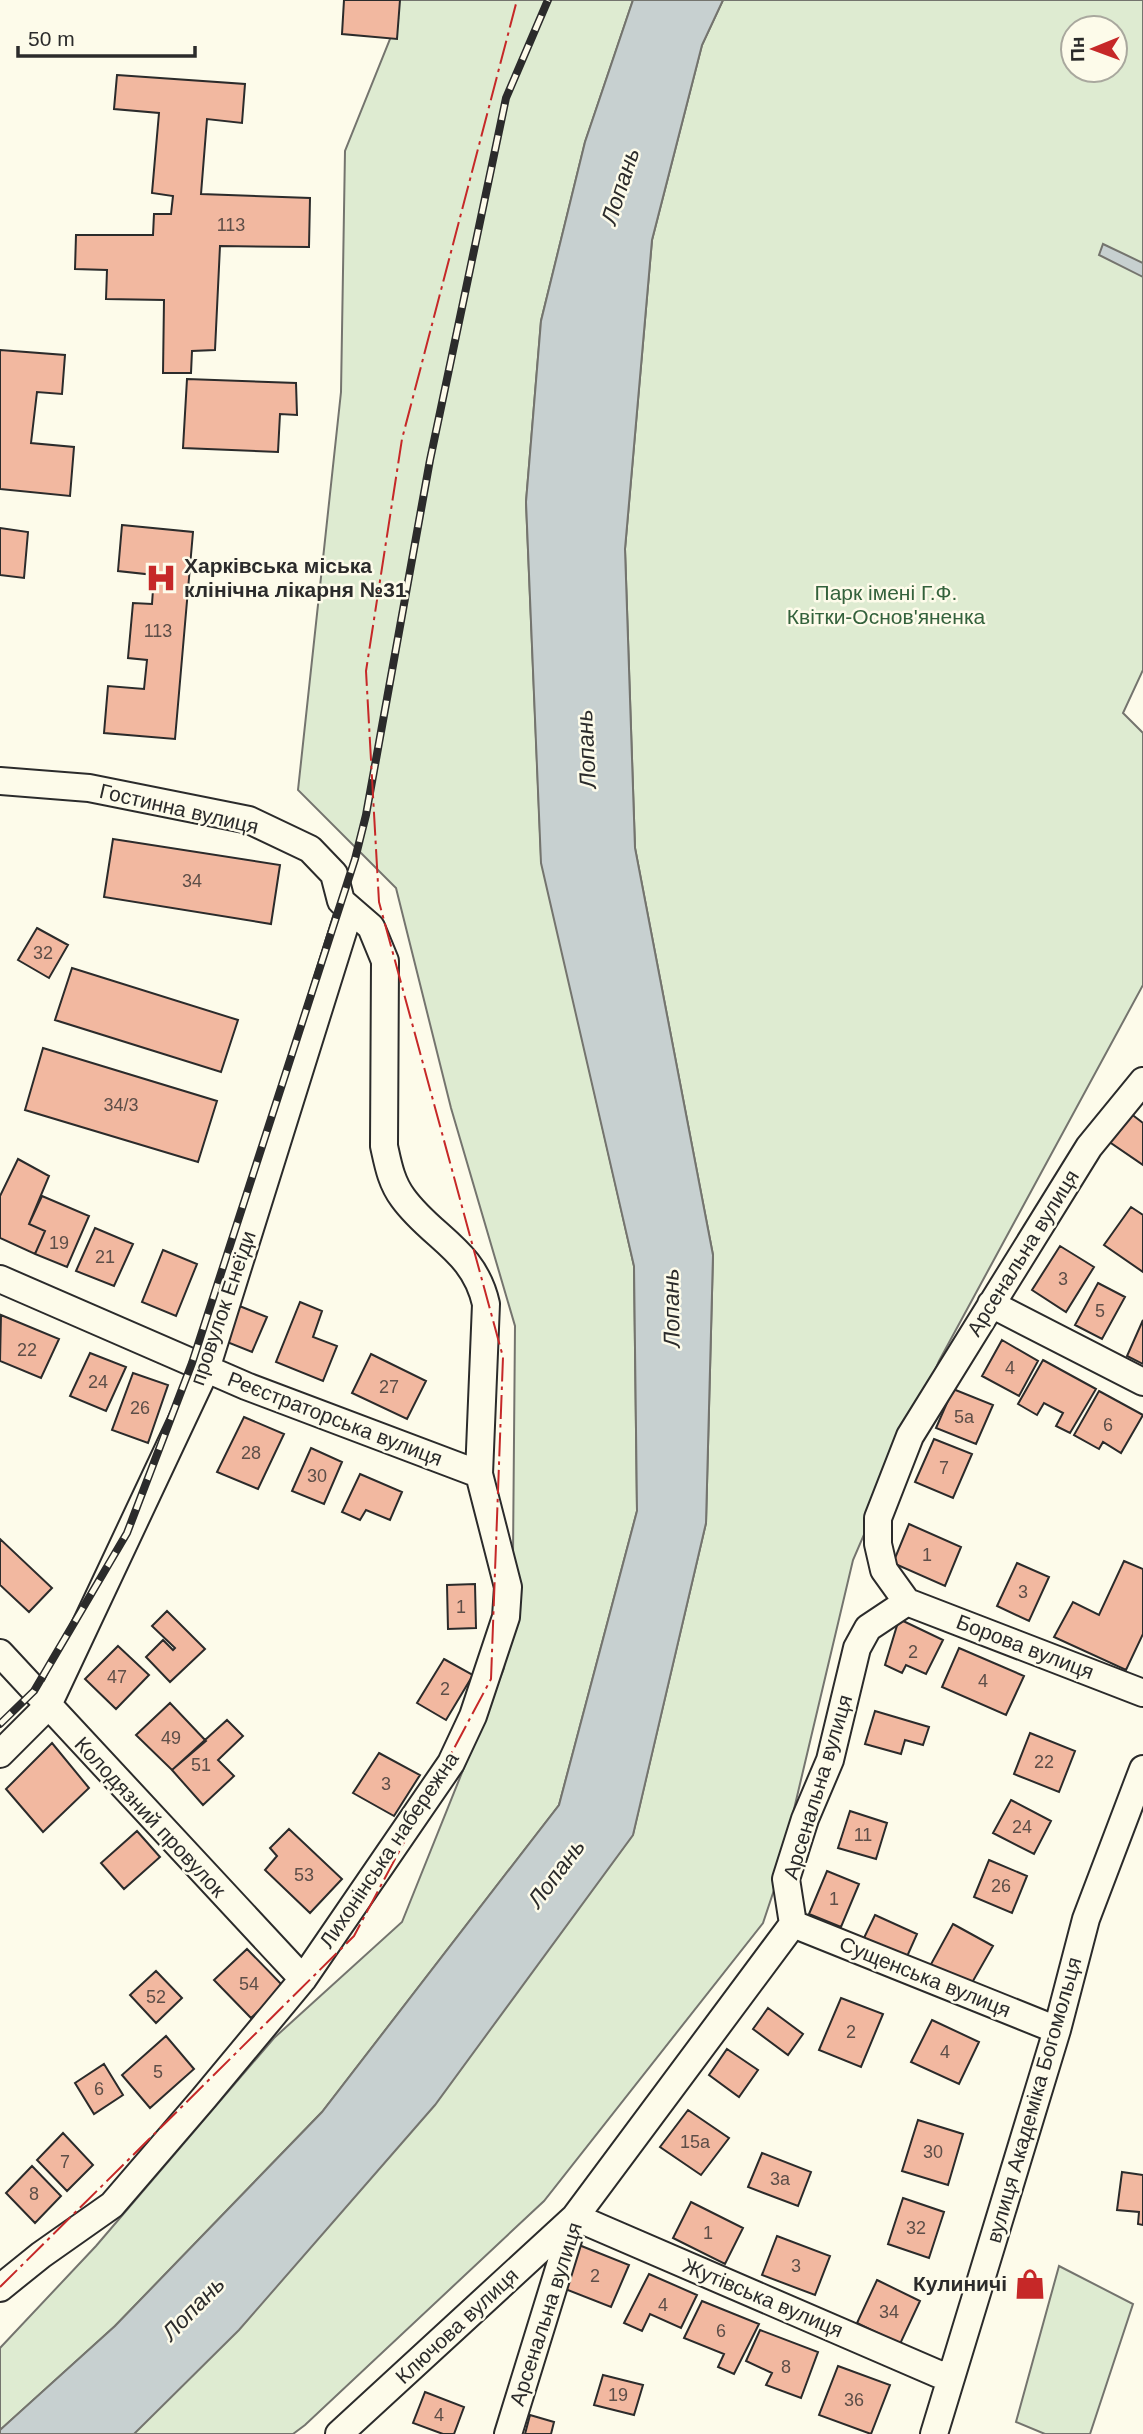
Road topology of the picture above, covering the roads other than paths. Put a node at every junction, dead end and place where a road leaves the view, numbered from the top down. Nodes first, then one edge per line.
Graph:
1 (0, 781) edge
2 (354, 912) junction
3 (1143, 1082) edge
4 (0, 1279) edge
5 (991, 1304) junction
6 (206, 1369) junction
7 (1143, 1381) edge
8 (479, 1474) junction
9 (907, 1602) junction
10 (0, 1653) edge
11 (1143, 1693) edge
12 (47, 1707) junction
13 (0, 1754) edge
14 (1143, 1769) edge
15 (793, 1924) junction
16 (303, 1979) junction
17 (1057, 2030) junction
18 (575, 2217) junction
19 (0, 2288) edge
20 (950, 2379) junction
21 (340, 2434) edge
22 (508, 2434) edge
23 (934, 2434) edge

1 - 2 street, Гостинна вулиця
2 - 6 street, провулок Енеїди
2 - 8 street, Лихонінська набережна
3 - 5 street, Арсенальна вулиця
4 - 6 street, Реєстраторська вулиця
5 - 7 street
5 - 9 street, Арсенальна вулиця
6 - 8 street, Реєстраторська вулиця
6 - 12 street, провулок Енеїди
8 - 16 street, Лихонінська набережна
9 - 11 street, Борова вулиця
9 - 15 street, Арсенальна вулиця
10 - 12 street, Колодязний провулок
12 - 13 street, провулок Енеїди
12 - 16 street, Колодязний провулок
14 - 17 street, вулиця Академіка Богомольця
15 - 17 street, Сущенська вулиця
15 - 18 street, Арсенальна вулиця
16 - 19 street, Лихонінська набережна
17 - 20 street, вулиця Академіка Богомольця
18 - 20 street, Жутівська вулиця
18 - 21 street, Ключова вулиця
18 - 22 street, Арсенальна вулиця
20 - 23 street, вулиця Академіка Богомольця

